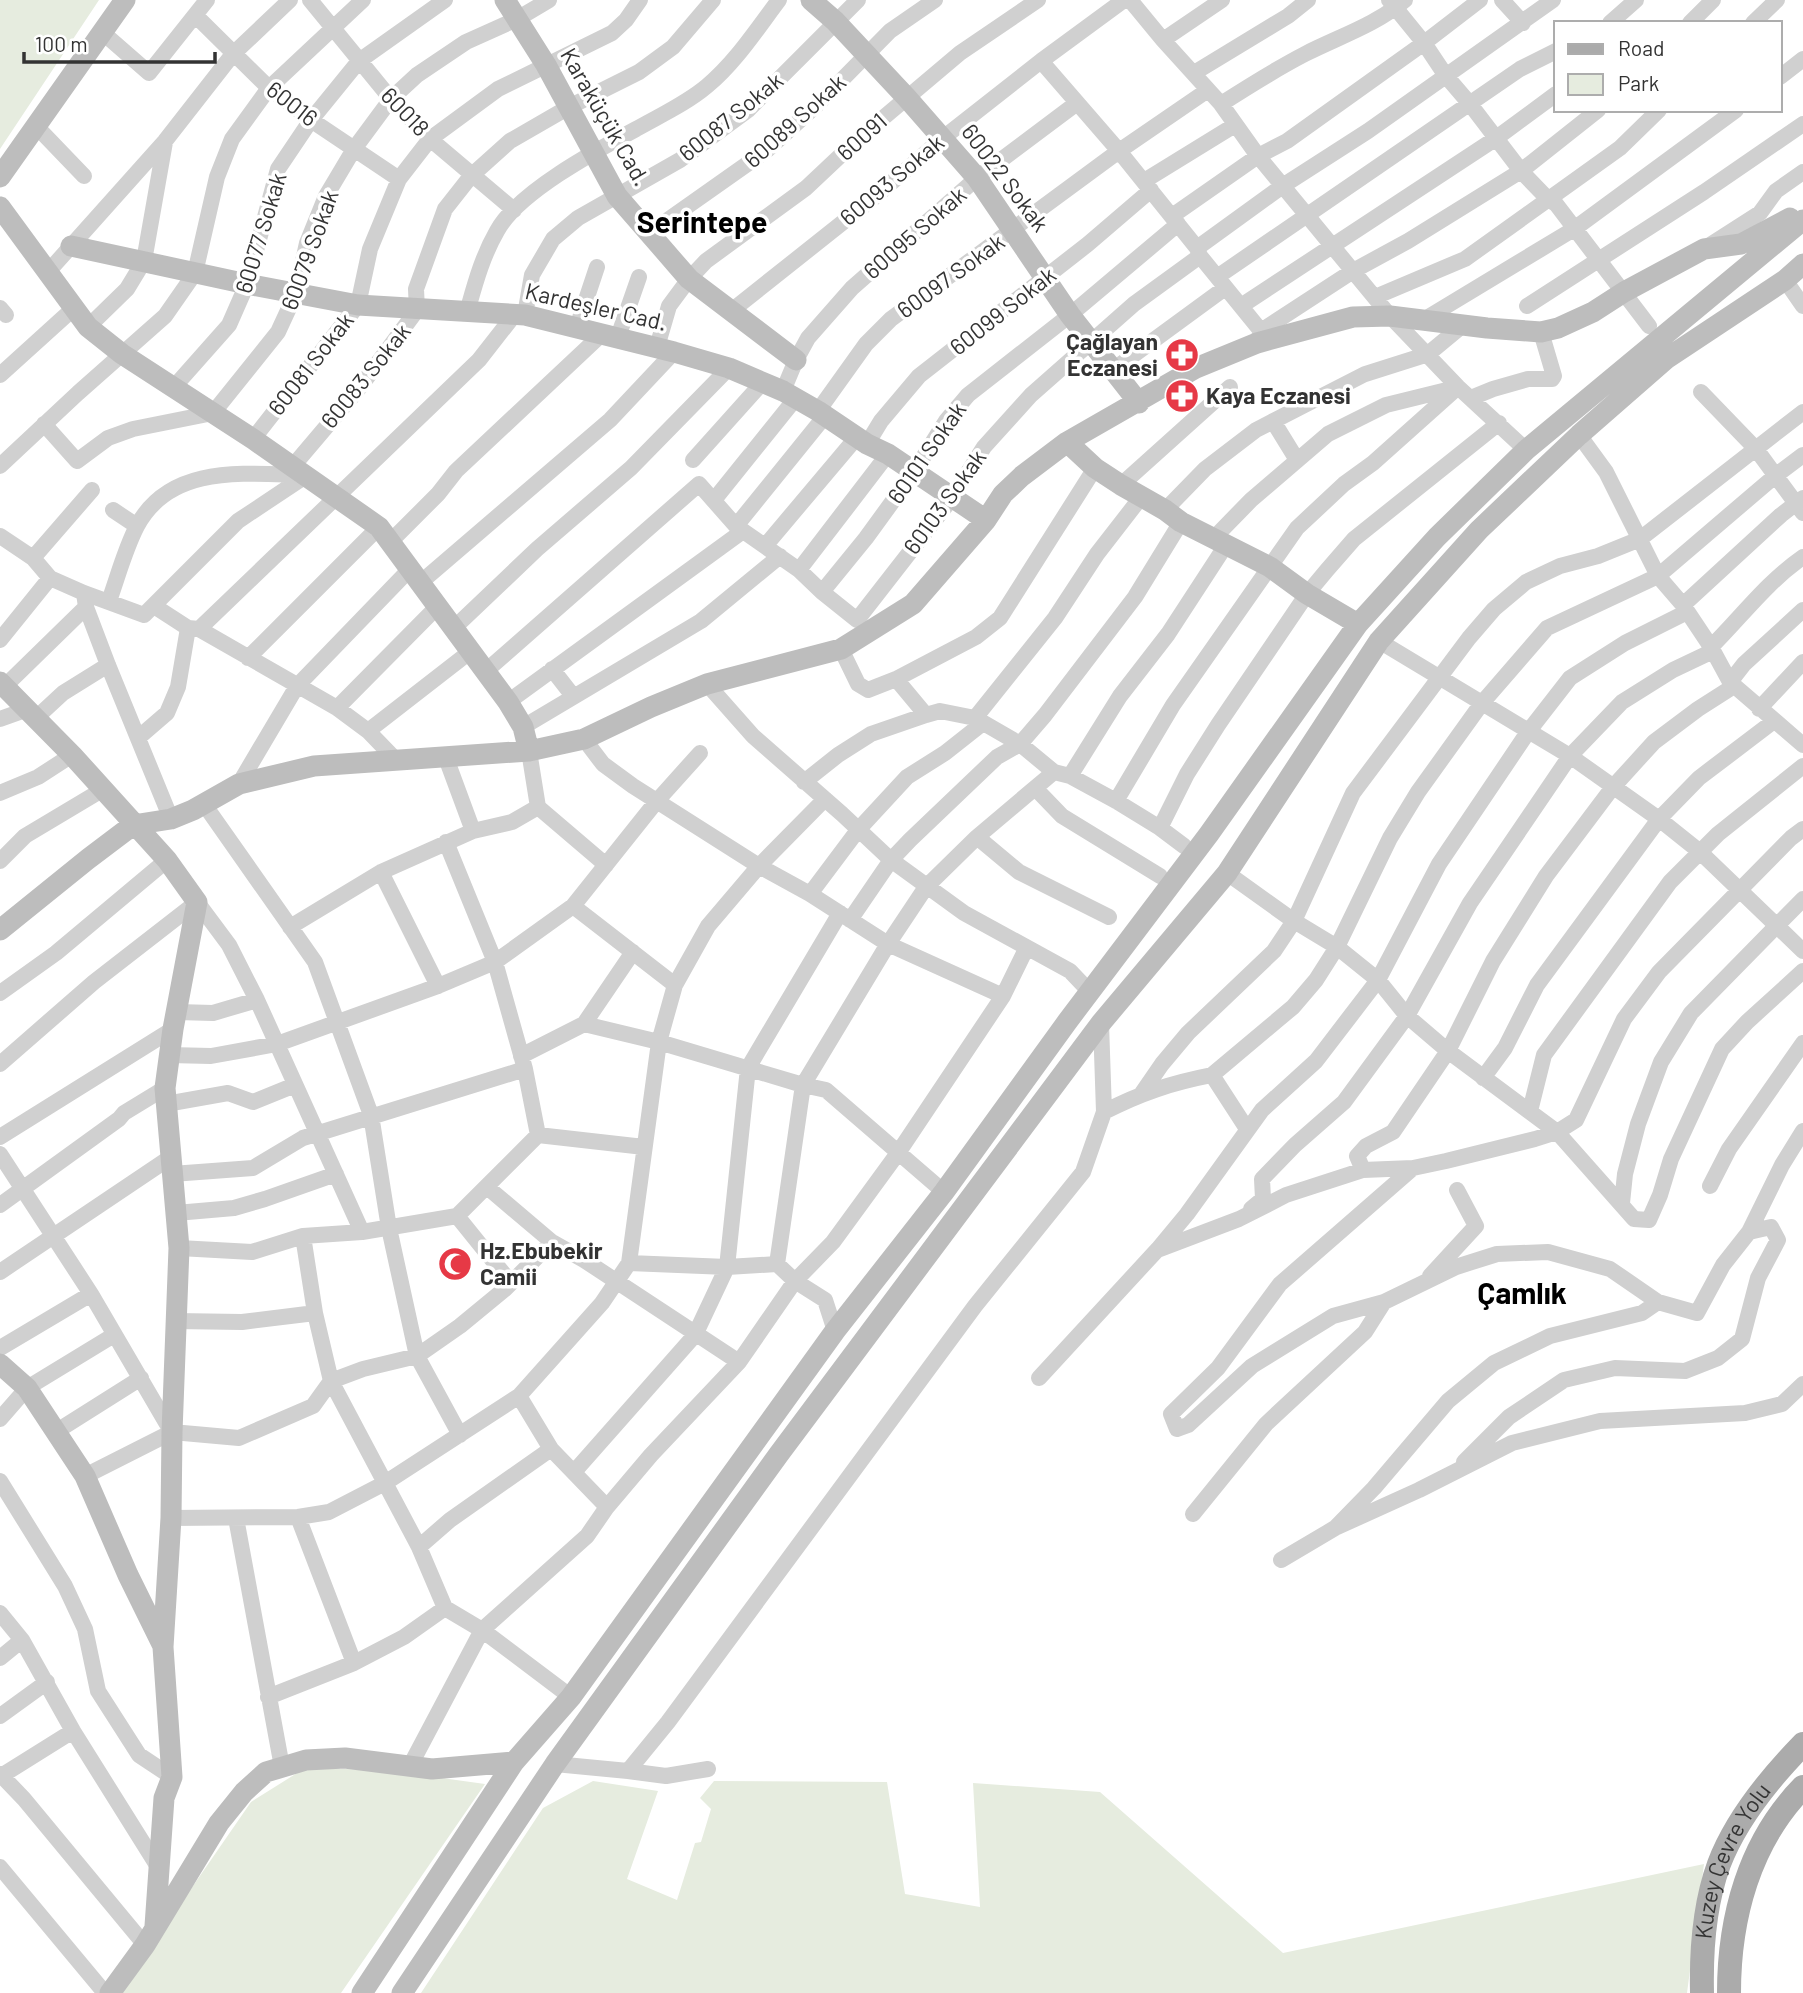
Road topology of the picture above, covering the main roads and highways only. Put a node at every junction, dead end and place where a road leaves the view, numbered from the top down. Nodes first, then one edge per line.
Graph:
1 (1803, 1744) edge
2 (1803, 1787) edge
3 (1702, 1993) edge
4 (1729, 1993) edge

1 - 3 main road, Kuzey Çevre Yolu
2 - 4 main road, Kuzey Çevre Yolu

